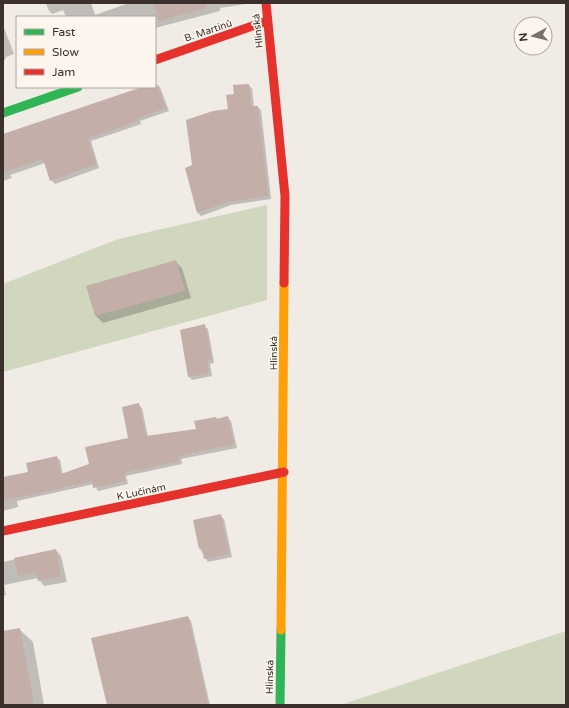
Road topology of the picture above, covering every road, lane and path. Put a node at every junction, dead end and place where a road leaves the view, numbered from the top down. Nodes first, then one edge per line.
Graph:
1 (266, 3) edge
2 (267, 21) junction
3 (156, 60) edge
4 (75, 88) edge
5 (3, 113) edge
6 (284, 472) junction
7 (3, 531) edge
8 (280, 705) edge

1 - 2 street, Hlinská
2 - 3 street, B. Martinů
2 - 6 street, Hlinská
4 - 5 street
6 - 7 street, K Lučinám
6 - 8 street, Hlinská

